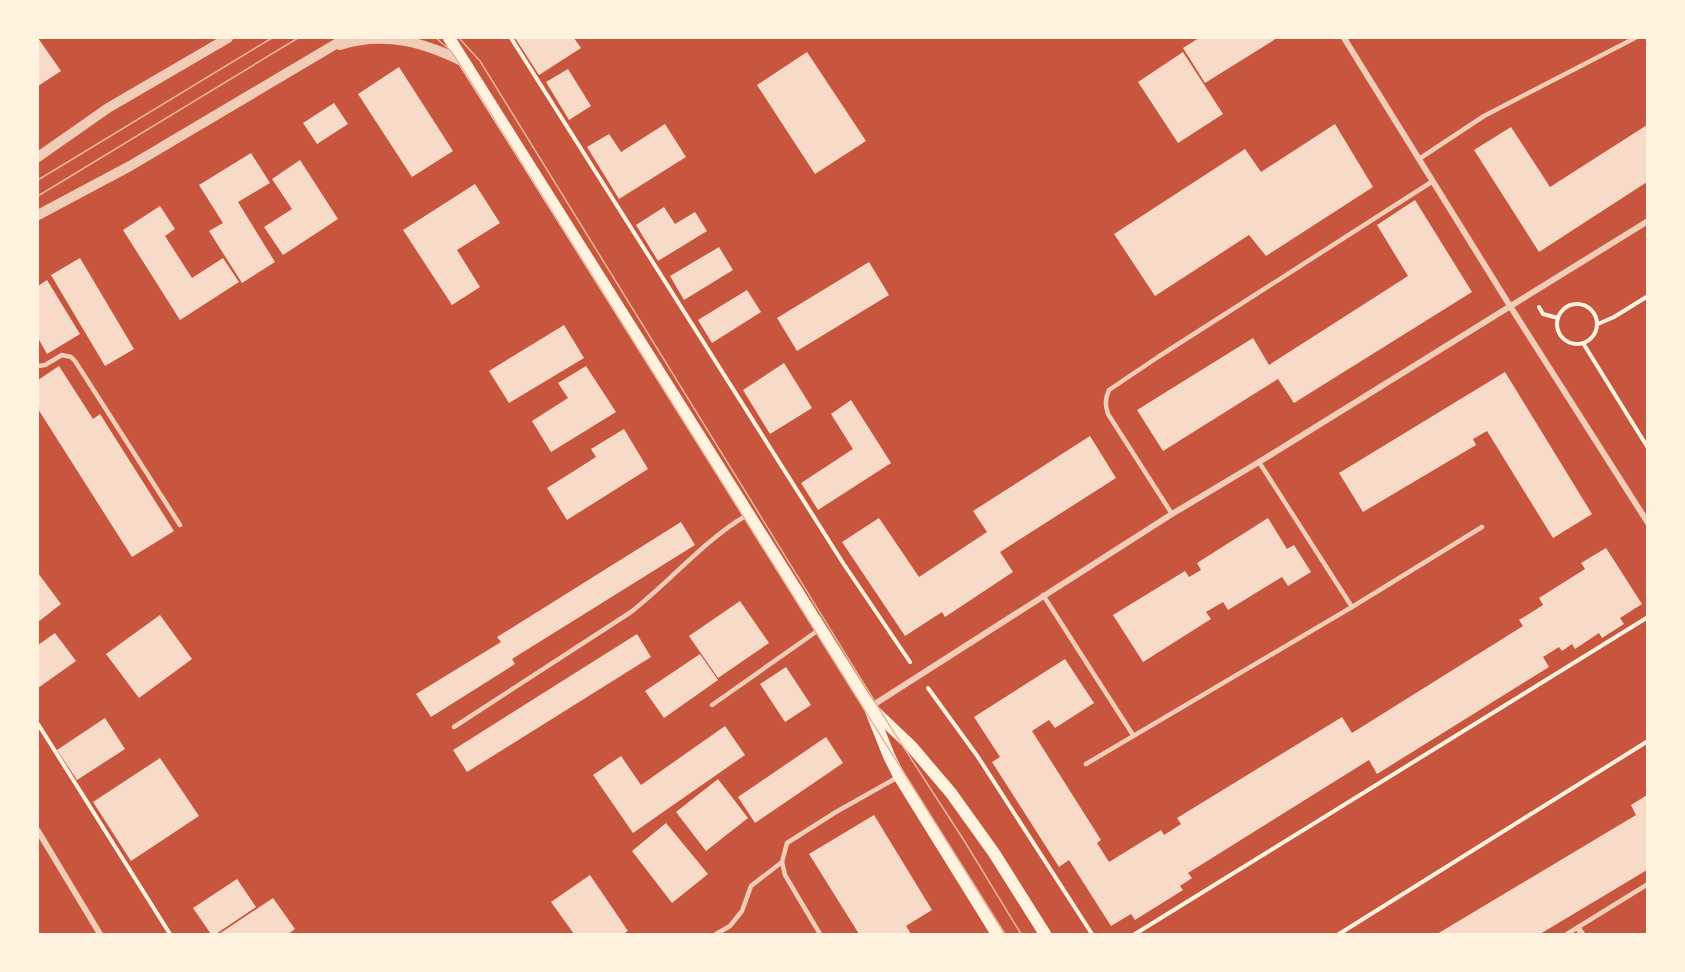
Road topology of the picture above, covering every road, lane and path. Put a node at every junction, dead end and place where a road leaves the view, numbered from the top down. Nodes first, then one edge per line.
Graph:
1 (228, 38) edge
2 (346, 38) edge
3 (449, 38) edge
4 (510, 38) edge
5 (1344, 38) edge
6 (1635, 38) edge
7 (325, 50) junction
8 (466, 64) junction
9 (38, 157) edge
10 (1419, 159) junction
11 (1433, 181) junction
12 (38, 215) edge
13 (1647, 221) edge
14 (1647, 296) edge
15 (1510, 306) junction
16 (1543, 314) dead end
17 (1558, 318) junction
18 (1598, 324) junction
19 (1583, 343) junction
20 (38, 366) edge
21 (1647, 448) edge
22 (1259, 462) junction
23 (749, 514) junction
24 (1172, 514) junction
25 (1647, 523) edge
26 (180, 525) dead end
27 (1482, 527) dead end
28 (1043, 595) junction
29 (1352, 607) junction
30 (1647, 617) edge
31 (820, 629) junction
32 (919, 674) junction
33 (712, 705) dead end
34 (870, 707) junction
35 (38, 724) edge
36 (454, 727) dead end
37 (1133, 735) junction
38 (1647, 741) edge
39 (1086, 764) dead end
40 (899, 776) junction
41 (38, 831) edge
42 (782, 862) junction
43 (1647, 884) edge
44 (1578, 928) junction
45 (100, 934) edge
46 (170, 934) edge
47 (716, 934) edge
48 (820, 934) edge
49 (997, 934) edge
50 (1045, 934) edge
51 (1092, 934) edge
52 (1135, 934) edge
53 (1339, 934) edge
54 (1567, 934) edge
55 (1582, 934) edge

1 - 9 street
2 - 7 street
3 - 8 main road
4 - 32 path
5 - 10 street
6 - 10 lane
7 - 8 street
7 - 12 street
8 - 23 main road
10 - 11 street
11 - 15 street
11 - 24 lane
13 - 15 street
14 - 18 path
15 - 22 street
15 - 25 street
16 - 17 path
17 - 18 path
17 - 19 path
18 - 19 path
19 - 21 path
20 - 26 lane
22 - 24 street
22 - 29 lane
23 - 31 main road
23 - 36 lane
24 - 28 street
27 - 29 lane
28 - 32 street
28 - 37 lane
29 - 37 lane
30 - 52 path
31 - 33 lane
31 - 34 main road
32 - 34 street
32 - 51 path
34 - 40 main road
34 - 50 main road
35 - 46 path
37 - 39 lane
38 - 53 path
40 - 42 lane
40 - 49 main road
41 - 45 street
42 - 47 lane
42 - 48 lane
43 - 44 lane
44 - 54 lane
44 - 55 street

